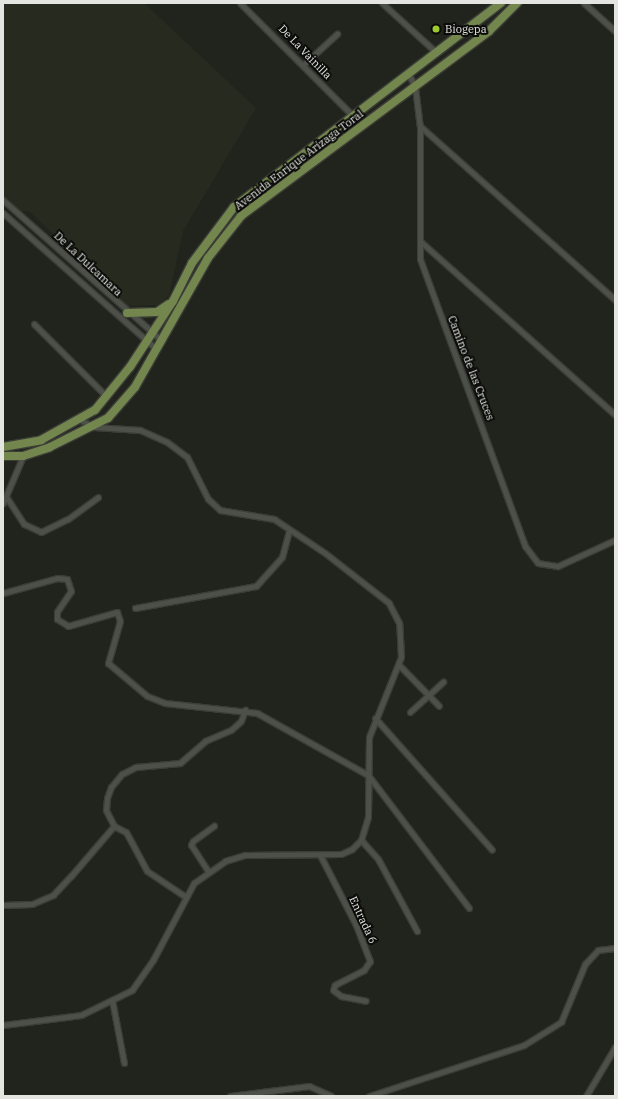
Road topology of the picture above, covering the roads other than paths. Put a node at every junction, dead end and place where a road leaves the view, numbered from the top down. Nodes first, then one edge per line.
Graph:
1 (240, 3) edge
2 (382, 3) edge
3 (501, 3) edge
4 (517, 3) edge
5 (584, 3) edge
6 (615, 31) edge
7 (337, 34) dead end
8 (438, 54) junction
9 (304, 64) junction
10 (409, 75) junction
11 (415, 87) junction
12 (353, 116) junction
13 (420, 126) junction
14 (3, 200) edge
15 (3, 213) edge
16 (420, 241) junction
17 (615, 300) edge
18 (173, 301) junction
19 (127, 313) junction
20 (34, 324) dead end
21 (153, 333) junction
22 (161, 340) junction
23 (146, 342) junction
24 (156, 349) junction
25 (108, 398) junction
26 (615, 415) edge
27 (81, 420) junction
28 (94, 427) junction
29 (3, 447) edge
30 (3, 456) edge
31 (22, 456) junction
32 (98, 497) dead end
33 (7, 498) junction
34 (3, 503) edge
35 (289, 530) junction
36 (615, 540) edge
37 (3, 593) edge
38 (135, 608) dead end
39 (399, 665) junction
40 (443, 682) dead end
41 (428, 694) junction
42 (439, 706) dead end
43 (245, 710) junction
44 (410, 712) dead end
45 (375, 718) junction
46 (368, 775) junction
47 (114, 826) junction
48 (214, 826) dead end
49 (361, 840) junction
50 (492, 850) dead end
51 (320, 855) junction
52 (208, 871) junction
53 (186, 897) junction
54 (3, 905) edge
55 (469, 908) dead end
56 (417, 931) dead end
57 (615, 948) edge
58 (112, 1000) junction
59 (366, 1000) dead end
60 (3, 1025) edge
61 (615, 1047) edge
62 (124, 1063) dead end
63 (230, 1096) edge
64 (331, 1096) edge
65 (369, 1096) edge
66 (586, 1096) edge

1 - 9 street, De La Vainilla
2 - 8 street
3 - 8 main road, Avenida Enrique Arízaga Toral
4 - 11 main road, Avenida Enrique Arízaga Toral
5 - 6 street
7 - 9 street
8 - 10 main road, Avenida Enrique Arízaga Toral
9 - 12 street, De La Vainilla
10 - 11 street, Camino de las Cruces
10 - 12 main road, Avenida Enrique Arízaga Toral
11 - 13 street, Camino de las Cruces
11 - 22 main road, Avenida Enrique Arízaga Toral
12 - 18 main road, Avenida Enrique Arízaga Toral
13 - 16 street, Camino de las Cruces
13 - 17 street
14 - 19 street, De La Dulcamara
15 - 23 street, De La Dulcamara
16 - 26 street
16 - 36 street, Camino de las Cruces
18 - 19 main road
18 - 21 main road, Avenida Enrique Arízaga Toral
19 - 21 street, De La Dulcamara
20 - 25 street
21 - 22 street, De La Dulcamara
21 - 23 main road, Avenida Enrique Arízaga Toral
22 - 24 main road, Avenida Enrique Arízaga Toral
23 - 24 street, De La Dulcamara
23 - 25 main road, Avenida Enrique Arízaga Toral
24 - 28 main road, Avenida Enrique Arízaga Toral
25 - 27 main road, Avenida Enrique Arízaga Toral
27 - 28 street
27 - 29 main road, Avenida Enrique Arízaga Toral
28 - 31 main road, Avenida Enrique Arízaga Toral
28 - 35 street
30 - 31 main road, Avenida Enrique Arízaga Toral
31 - 33 street
32 - 33 street
33 - 34 street
35 - 38 street
35 - 39 street
37 - 43 street
39 - 41 street
39 - 45 street
40 - 41 street
41 - 42 street
41 - 44 street
43 - 46 street
43 - 47 street
45 - 46 street
45 - 50 street
46 - 49 street
46 - 55 street
47 - 53 street
47 - 54 street
48 - 52 street
49 - 51 street
49 - 56 street
51 - 52 street
51 - 59 street, Entrada 6
52 - 53 street
53 - 58 street
57 - 65 street
58 - 60 street
58 - 62 street
61 - 66 street
63 - 64 street

